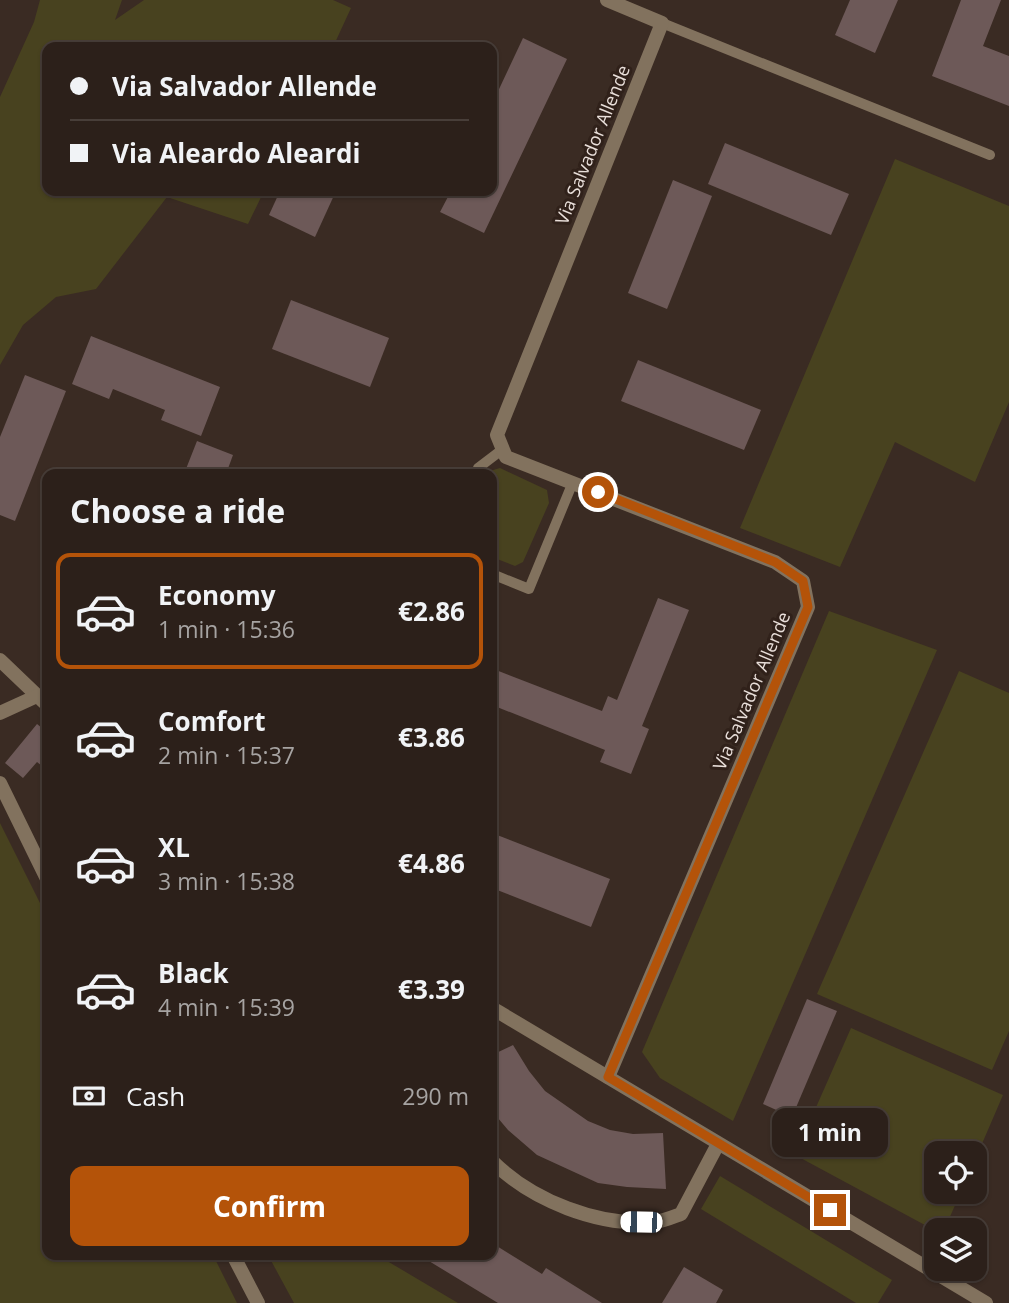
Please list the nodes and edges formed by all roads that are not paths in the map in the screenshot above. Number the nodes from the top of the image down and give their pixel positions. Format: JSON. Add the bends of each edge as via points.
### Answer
{"nodes":[{"id":1,"x":607,"y":0,"type":"edge"},
{"id":2,"x":662,"y":23,"type":"junction"},
{"id":3,"x":990,"y":155,"type":"dead end"},
{"id":4,"x":503,"y":449,"type":"junction"},
{"id":5,"x":478,"y":469,"type":"edge"},
{"id":6,"x":573,"y":482,"type":"junction"},
{"id":7,"x":497,"y":576,"type":"edge"},
{"id":8,"x":0,"y":660,"type":"edge"},
{"id":9,"x":0,"y":680,"type":"edge"},
{"id":10,"x":20,"y":680,"type":"junction"},
{"id":11,"x":42,"y":700,"type":"edge"},
{"id":12,"x":0,"y":712,"type":"edge"},
{"id":13,"x":0,"y":783,"type":"edge"},
{"id":14,"x":42,"y":869,"type":"edge"},
{"id":15,"x":497,"y":1011,"type":"edge"},
{"id":16,"x":608,"y":1077,"type":"junction"},
{"id":17,"x":718,"y":1144,"type":"junction"},
{"id":18,"x":497,"y":1165,"type":"edge"},
{"id":19,"x":236,"y":1260,"type":"edge"},
{"id":20,"x":258,"y":1303,"type":"edge"},
{"id":21,"x":986,"y":1303,"type":"edge"}],
"edges":[{"from":1,"to":2,"type":"street"},
{"from":2,"to":3,"type":"lane"},
{"from":2,"to":4,"type":"street","name":"Via Salvador Allende","via":[[497,435]]},
{"from":4,"to":5,"type":"lane"},
{"from":4,"to":6,"type":"street","name":"Via Salvador Allende","via":[[506,457]]},
{"from":6,"to":7,"type":"lane","via":[[528,589]]},
{"from":6,"to":16,"type":"street","name":"Via Salvador Allende","via":[[775,562],[803,581],[808,607]]},
{"from":8,"to":10,"type":"street"},
{"from":9,"to":10,"type":"street"},
{"from":10,"to":11,"type":"street"},
{"from":11,"to":12,"type":"street"},
{"from":13,"to":14,"type":"street"},
{"from":15,"to":16,"type":"street"},
{"from":16,"to":17,"type":"street"},
{"from":17,"to":18,"type":"street","via":[[681,1214],[657,1222],[594,1217],[530,1190]]},
{"from":17,"to":21,"type":"street"},
{"from":19,"to":20,"type":"street"}]}
